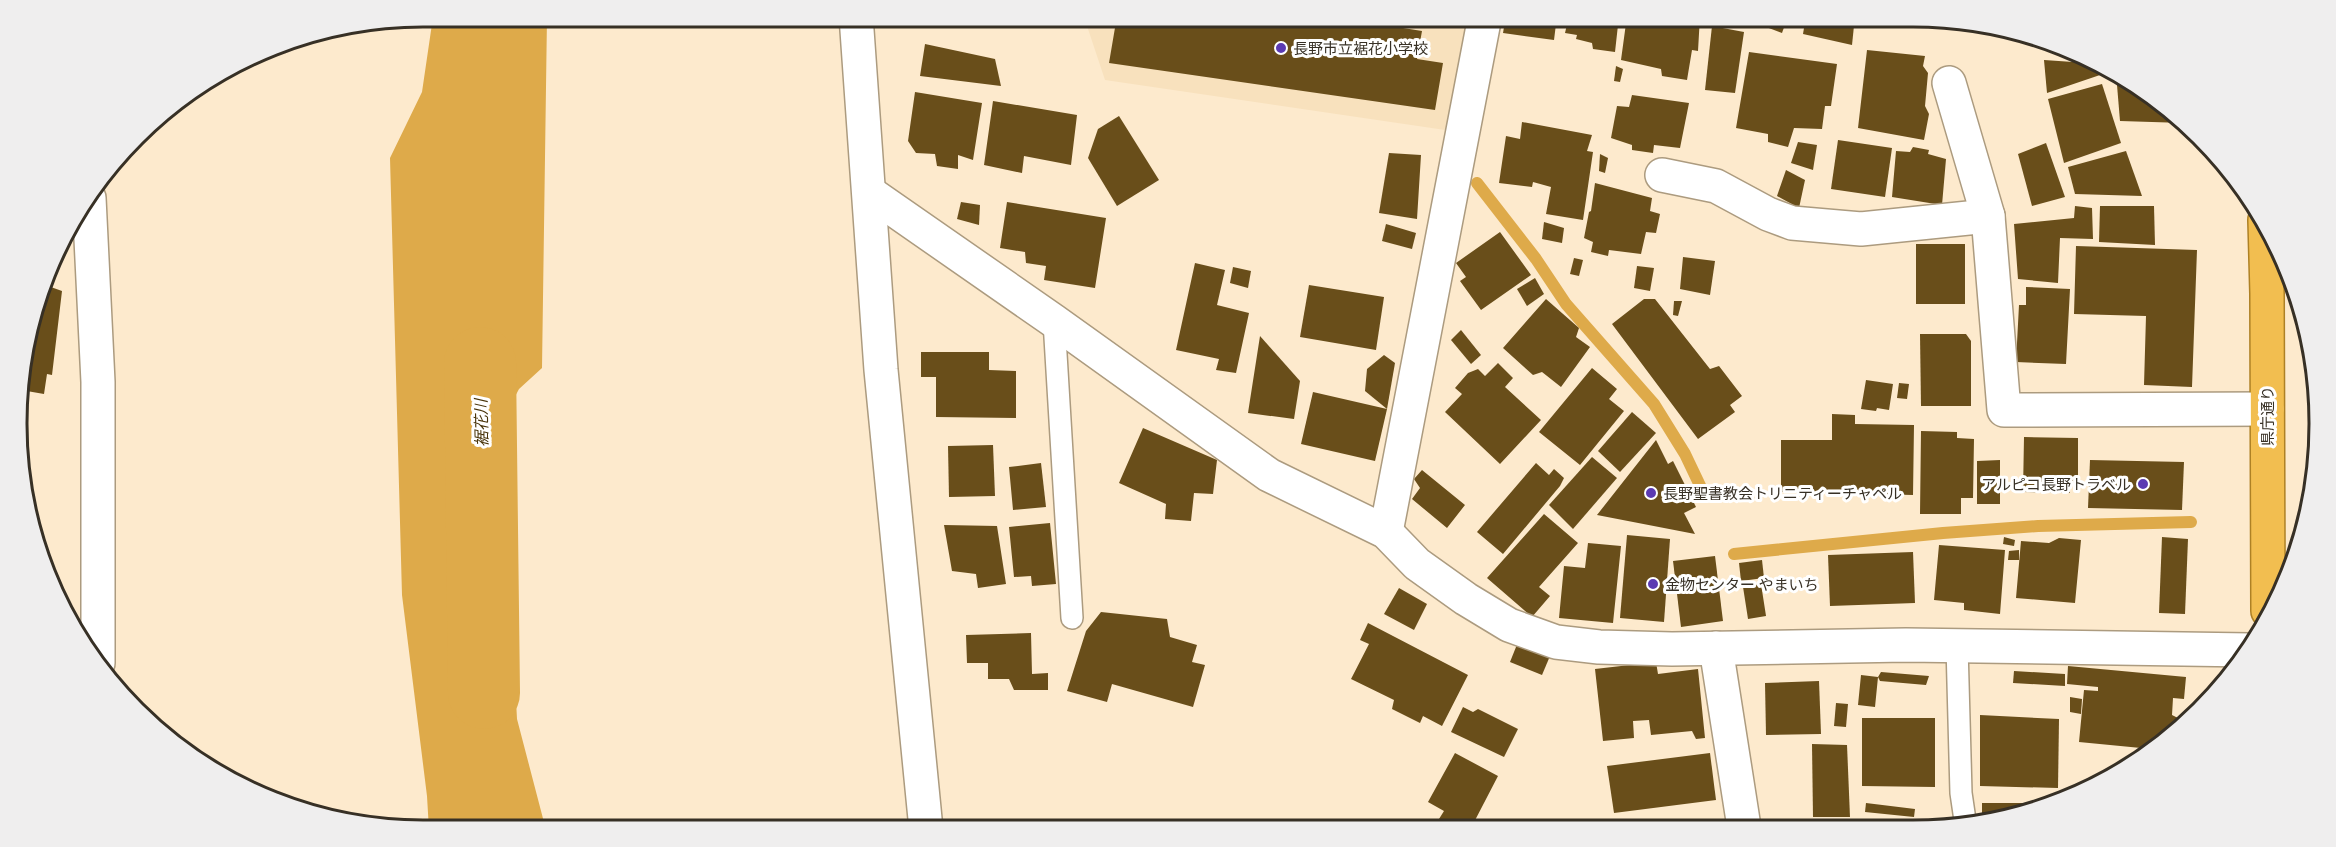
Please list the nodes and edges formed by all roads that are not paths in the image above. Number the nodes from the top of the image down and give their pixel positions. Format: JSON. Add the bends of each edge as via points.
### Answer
{"nodes":[{"id":1,"x":857,"y":27,"type":"edge"},
{"id":2,"x":1483,"y":27,"type":"edge"},
{"id":3,"x":1949,"y":83,"type":"dead end"},
{"id":4,"x":1662,"y":175,"type":"dead end"},
{"id":5,"x":870,"y":193,"type":"junction"},
{"id":6,"x":90,"y":210,"type":"edge"},
{"id":7,"x":1988,"y":216,"type":"junction"},
{"id":8,"x":2266,"y":243,"type":"edge"},
{"id":9,"x":1054,"y":321,"type":"junction"},
{"id":10,"x":2267,"y":409,"type":"junction"},
{"id":11,"x":1386,"y":532,"type":"junction"},
{"id":12,"x":2268,"y":599,"type":"edge"},
{"id":13,"x":1072,"y":618,"type":"dead end"},
{"id":14,"x":1957,"y":646,"type":"junction"},
{"id":15,"x":1716,"y":648,"type":"junction"},
{"id":16,"x":98,"y":650,"type":"edge"},
{"id":17,"x":2238,"y":650,"type":"edge"},
{"id":18,"x":1965,"y":817,"type":"edge"},
{"id":19,"x":925,"y":820,"type":"edge"},
{"id":20,"x":1743,"y":820,"type":"edge"}],
"edges":[{"from":1,"to":5,"type":"street"},
{"from":2,"to":11,"type":"street"},
{"from":3,"to":7,"type":"street"},
{"from":4,"to":7,"type":"street","via":[[1716,186],[1792,223],[1861,229]]},
{"from":5,"to":9,"type":"street"},
{"from":5,"to":19,"type":"street","via":[[881,370]]},
{"from":6,"to":16,"type":"street","via":[[98,382]]},
{"from":7,"to":10,"type":"street","via":[[2004,410]]},
{"from":8,"to":10,"type":"highway","name":"県庁通り"},
{"from":9,"to":11,"type":"street","via":[[1269,475]]},
{"from":9,"to":13,"type":"lane"},
{"from":10,"to":12,"type":"highway","name":"県庁通り"},
{"from":11,"to":15,"type":"street","via":[[1417,564],[1466,598],[1509,625],[1556,642],[1599,647]]},
{"from":14,"to":15,"type":"street"},
{"from":14,"to":17,"type":"street"},
{"from":14,"to":18,"type":"lane"},
{"from":15,"to":20,"type":"street"}]}
